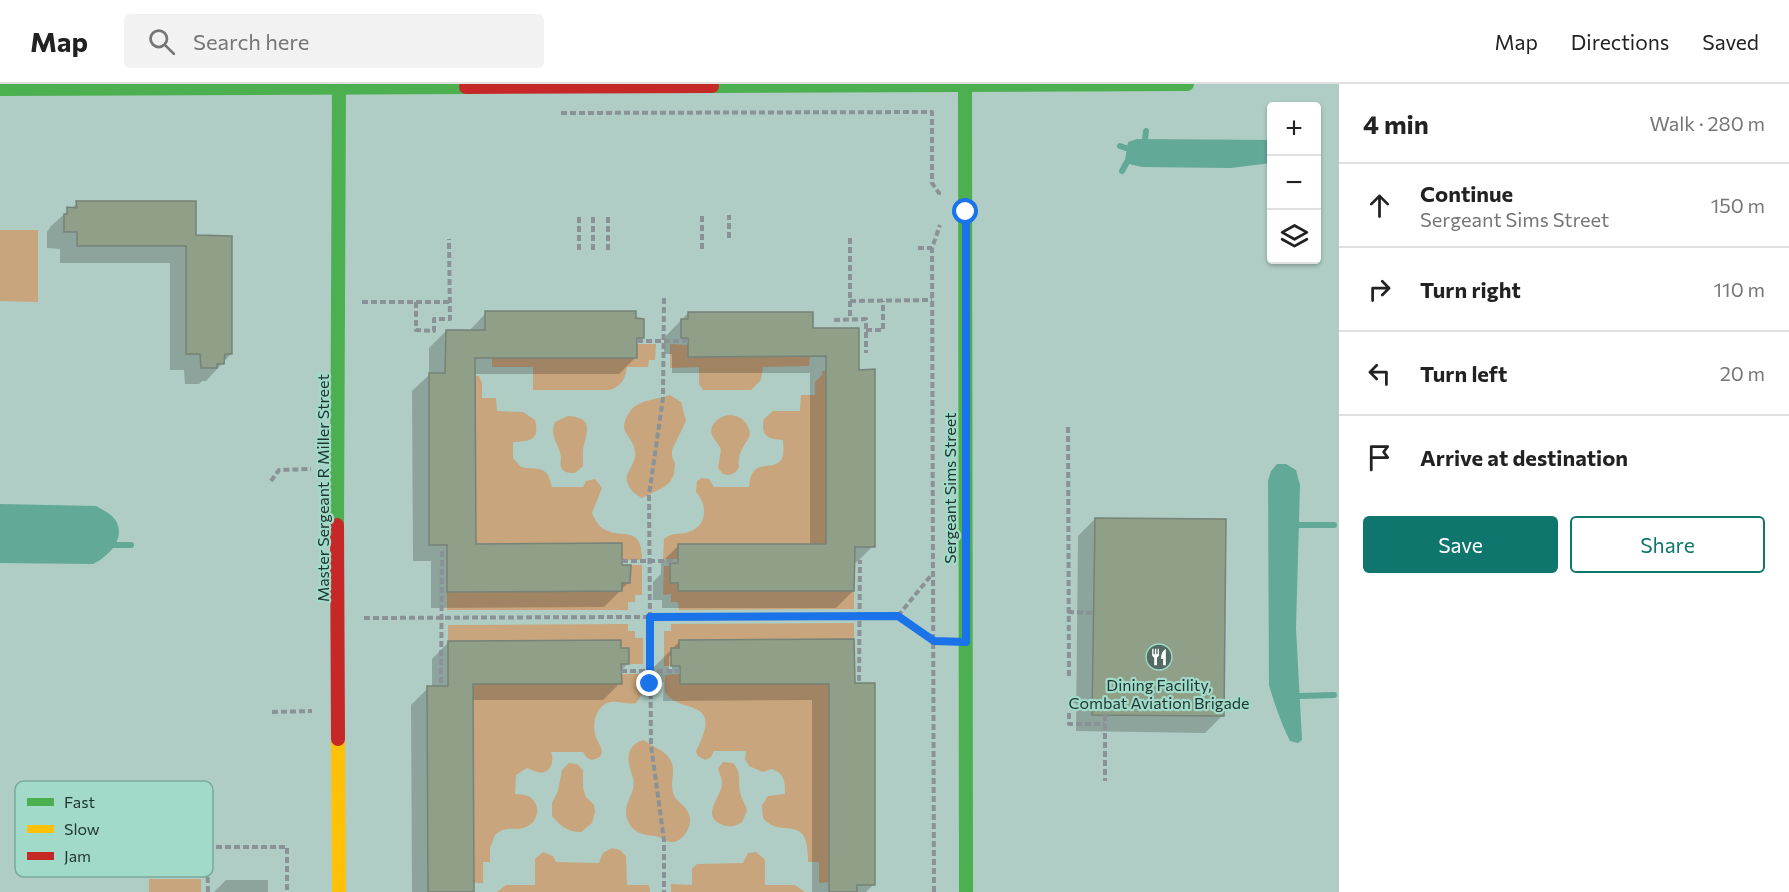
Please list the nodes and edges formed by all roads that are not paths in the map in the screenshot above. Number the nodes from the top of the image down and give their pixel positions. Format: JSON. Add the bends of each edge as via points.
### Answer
{"nodes":[{"id":1,"x":965,"y":84,"type":"edge"},
{"id":2,"x":1187,"y":84,"type":"edge"},
{"id":3,"x":339,"y":86,"type":"edge"},
{"id":4,"x":0,"y":89,"type":"edge"},
{"id":5,"x":339,"y":892,"type":"edge"},
{"id":6,"x":966,"y":892,"type":"edge"}],
"edges":[{"from":1,"to":2,"type":"street"},
{"from":1,"to":3,"type":"street"},
{"from":1,"to":6,"type":"street","name":"Sergeant Sims Street"},
{"from":3,"to":4,"type":"street"},
{"from":3,"to":5,"type":"street","name":"Master Sergeant R Miller Street"}]}
